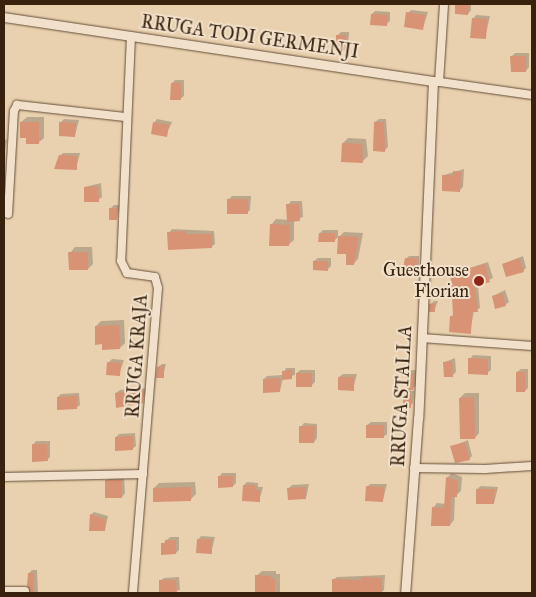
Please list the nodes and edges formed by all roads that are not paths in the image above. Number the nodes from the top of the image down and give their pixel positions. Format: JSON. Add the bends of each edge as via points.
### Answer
{"nodes":[{"id":1,"x":444,"y":4,"type":"edge"},
{"id":2,"x":4,"y":17,"type":"edge"},
{"id":3,"x":131,"y":36,"type":"junction"},
{"id":4,"x":436,"y":81,"type":"junction"},
{"id":5,"x":532,"y":95,"type":"edge"},
{"id":6,"x":125,"y":117,"type":"junction"},
{"id":7,"x":8,"y":214,"type":"dead end"},
{"id":8,"x":422,"y":338,"type":"junction"},
{"id":9,"x":532,"y":346,"type":"edge"},
{"id":10,"x":532,"y":466,"type":"edge"},
{"id":11,"x":414,"y":468,"type":"junction"},
{"id":12,"x":143,"y":474,"type":"junction"},
{"id":13,"x":4,"y":477,"type":"edge"},
{"id":14,"x":4,"y":591,"type":"edge"},
{"id":15,"x":25,"y":591,"type":"dead end"},
{"id":16,"x":133,"y":593,"type":"edge"},
{"id":17,"x":405,"y":593,"type":"edge"}],
"edges":[{"from":1,"to":4,"type":"street"},
{"from":2,"to":3,"type":"street","name":"RRUGA TODI GERMENJI"},
{"from":3,"to":4,"type":"street","name":"RRUGA TODI GERMENJI"},
{"from":3,"to":6,"type":"street","name":"RRUGA KRAJA"},
{"from":4,"to":5,"type":"street"},
{"from":4,"to":8,"type":"street","name":"RRUGA STALLA"},
{"from":6,"to":7,"type":"street","via":[[17,105]]},
{"from":6,"to":12,"type":"street","name":"RRUGA KRAJA","via":[[121,261],[127,273],[155,277],[158,288]]},
{"from":8,"to":9,"type":"street"},
{"from":8,"to":11,"type":"street","name":"RRUGA STALLA"},
{"from":10,"to":11,"type":"street"},
{"from":11,"to":17,"type":"street","name":"RRUGA STALLA"},
{"from":12,"to":13,"type":"street"},
{"from":12,"to":16,"type":"street","name":"RRUGA KRAJA"},
{"from":14,"to":15,"type":"street"}]}
